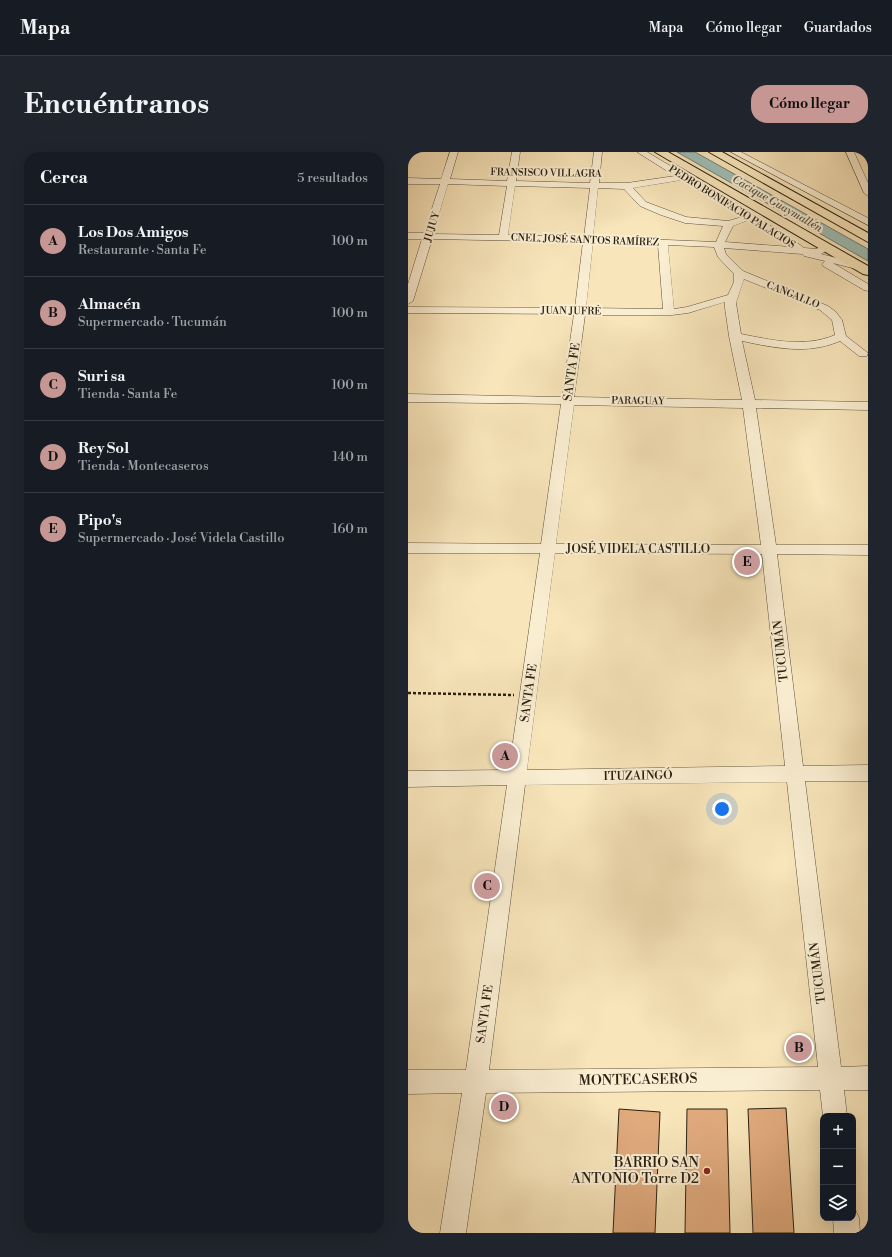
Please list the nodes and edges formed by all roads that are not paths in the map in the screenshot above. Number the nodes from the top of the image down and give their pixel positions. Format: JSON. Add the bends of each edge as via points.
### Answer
{"nodes":[{"id":1,"x":454,"y":152,"type":"edge"},
{"id":2,"x":516,"y":152,"type":"edge"},
{"id":3,"x":598,"y":152,"type":"edge"},
{"id":4,"x":641,"y":152,"type":"edge"},
{"id":5,"x":660,"y":152,"type":"edge"},
{"id":6,"x":714,"y":152,"type":"edge"},
{"id":7,"x":735,"y":152,"type":"edge"},
{"id":8,"x":755,"y":152,"type":"edge"},
{"id":9,"x":850,"y":152,"type":"edge"},
{"id":10,"x":752,"y":161,"type":"junction"},
{"id":11,"x":684,"y":177,"type":"junction"},
{"id":12,"x":408,"y":182,"type":"edge"},
{"id":13,"x":446,"y":182,"type":"junction"},
{"id":14,"x":512,"y":184,"type":"junction"},
{"id":15,"x":594,"y":186,"type":"junction"},
{"id":16,"x":627,"y":186,"type":"junction"},
{"id":17,"x":868,"y":193,"type":"edge"},
{"id":18,"x":750,"y":216,"type":"junction"},
{"id":19,"x":866,"y":220,"type":"edge"},
{"id":20,"x":729,"y":224,"type":"junction"},
{"id":21,"x":408,"y":236,"type":"edge"},
{"id":22,"x":429,"y":236,"type":"junction"},
{"id":23,"x":503,"y":238,"type":"junction"},
{"id":24,"x":868,"y":238,"type":"edge"},
{"id":25,"x":588,"y":239,"type":"junction"},
{"id":26,"x":663,"y":242,"type":"junction"},
{"id":27,"x":718,"y":244,"type":"junction"},
{"id":28,"x":824,"y":246,"type":"junction"},
{"id":29,"x":804,"y":253,"type":"junction"},
{"id":30,"x":864,"y":269,"type":"edge"},
{"id":31,"x":740,"y":272,"type":"junction"},
{"id":32,"x":868,"y":288,"type":"edge"},
{"id":33,"x":731,"y":297,"type":"junction"},
{"id":34,"x":408,"y":301,"type":"edge"},
{"id":35,"x":408,"y":310,"type":"edge"},
{"id":36,"x":580,"y":311,"type":"junction"},
{"id":37,"x":669,"y":312,"type":"junction"},
{"id":38,"x":735,"y":336,"type":"junction"},
{"id":39,"x":841,"y":337,"type":"junction"},
{"id":40,"x":863,"y":354,"type":"dead end"},
{"id":41,"x":408,"y":398,"type":"edge"},
{"id":42,"x":568,"y":400,"type":"junction"},
{"id":43,"x":750,"y":403,"type":"junction"},
{"id":44,"x":868,"y":406,"type":"edge"},
{"id":45,"x":408,"y":548,"type":"edge"},
{"id":46,"x":548,"y":549,"type":"junction"},
{"id":47,"x":769,"y":549,"type":"junction"},
{"id":48,"x":868,"y":550,"type":"edge"},
{"id":49,"x":868,"y":773,"type":"edge"},
{"id":50,"x":794,"y":774,"type":"junction"},
{"id":51,"x":517,"y":777,"type":"junction"},
{"id":52,"x":408,"y":779,"type":"edge"},
{"id":53,"x":831,"y":1078,"type":"junction"},
{"id":54,"x":868,"y":1078,"type":"edge"},
{"id":55,"x":408,"y":1082,"type":"edge"},
{"id":56,"x":476,"y":1082,"type":"junction"},
{"id":57,"x":835,"y":1113,"type":"edge"},
{"id":58,"x":846,"y":1221,"type":"edge"},
{"id":59,"x":453,"y":1233,"type":"edge"},
{"id":60,"x":847,"y":1233,"type":"edge"}],
"edges":[{"from":1,"to":13,"type":"street","name":"JUJUY"},
{"from":2,"to":14,"type":"street"},
{"from":3,"to":15,"type":"street","name":"SANTA FE"},
{"from":4,"to":11,"type":"street","name":"PEDRO BONIFACIO PALACIOS"},
{"from":5,"to":28,"type":"highway"},
{"from":6,"to":24,"type":"highway"},
{"from":7,"to":10,"type":"street"},
{"from":8,"to":10,"type":"street"},
{"from":9,"to":17,"type":"street"},
{"from":10,"to":19,"type":"street"},
{"from":11,"to":16,"type":"street","name":"FRANSISCO VILLAGRA"},
{"from":11,"to":18,"type":"street","name":"PEDRO BONIFACIO PALACIOS"},
{"from":12,"to":13,"type":"street","name":"FRANSISCO VILLAGRA"},
{"from":13,"to":14,"type":"street","name":"FRANSISCO VILLAGRA"},
{"from":13,"to":22,"type":"street","name":"JUJUY"},
{"from":14,"to":15,"type":"street","name":"FRANSISCO VILLAGRA"},
{"from":14,"to":23,"type":"street"},
{"from":15,"to":16,"type":"street","name":"FRANSISCO VILLAGRA"},
{"from":15,"to":25,"type":"street","name":"SANTA FE"},
{"from":16,"to":20,"type":"street","via":[[643,204],[664,214],[685,220]]},
{"from":18,"to":20,"type":"street"},
{"from":18,"to":29,"type":"street","name":"PEDRO BONIFACIO PALACIOS"},
{"from":20,"to":27,"type":"street"},
{"from":21,"to":22,"type":"street","name":"CNEL. JOSÉ SANTOS RAMÍREZ"},
{"from":22,"to":23,"type":"street","name":"CNEL. JOSÉ SANTOS RAMÍREZ"},
{"from":22,"to":34,"type":"street","name":"JUJUY"},
{"from":23,"to":25,"type":"street","name":"CNEL. JOSÉ SANTOS RAMÍREZ"},
{"from":25,"to":26,"type":"street","name":"CNEL. JOSÉ SANTOS RAMÍREZ"},
{"from":25,"to":36,"type":"street","name":"SANTA FE"},
{"from":26,"to":27,"type":"street","name":"CNEL. JOSÉ SANTOS RAMÍREZ"},
{"from":26,"to":37,"type":"street"},
{"from":27,"to":29,"type":"street","name":"CNEL. JOSÉ SANTOS RAMÍREZ"},
{"from":27,"to":31,"type":"street","via":[[720,254]]},
{"from":28,"to":29,"type":"street","name":"CNEL. JOSÉ SANTOS RAMÍREZ","via":[[819,252]]},
{"from":28,"to":30,"type":"highway"},
{"from":29,"to":30,"type":"street","name":"CNEL. JOSÉ SANTOS RAMÍREZ"},
{"from":29,"to":32,"type":"street","name":"PEDRO BONIFACIO PALACIOS"},
{"from":31,"to":33,"type":"street","name":"TUCUMÁN","via":[[740,279]]},
{"from":31,"to":39,"type":"street","name":"CANGALLO","via":[[824,308],[839,323]]},
{"from":33,"to":37,"type":"street","name":"JUAN JUFRÉ","via":[[688,310]]},
{"from":33,"to":38,"type":"street","name":"TUCUMÁN","via":[[730,308]]},
{"from":35,"to":36,"type":"street","name":"JUAN JUFRÉ"},
{"from":36,"to":37,"type":"street","name":"JUAN JUFRÉ"},
{"from":36,"to":42,"type":"street","name":"SANTA FE"},
{"from":38,"to":39,"type":"street","via":[[796,346],[830,343]]},
{"from":38,"to":43,"type":"street","name":"TUCUMÁN"},
{"from":39,"to":40,"type":"street"},
{"from":41,"to":42,"type":"street","name":"PARAGUAY"},
{"from":42,"to":43,"type":"street","name":"PARAGUAY"},
{"from":42,"to":46,"type":"street","name":"SANTA FE"},
{"from":43,"to":44,"type":"street","name":"PARAGUAY"},
{"from":43,"to":47,"type":"street","name":"TUCUMÁN"},
{"from":45,"to":46,"type":"street","name":"JOSÉ VIDELA CASTILLO"},
{"from":46,"to":47,"type":"street","name":"JOSÉ VIDELA CASTILLO"},
{"from":46,"to":51,"type":"street","name":"SANTA FE"},
{"from":47,"to":48,"type":"street","name":"JOSÉ VIDELA CASTILLO"},
{"from":47,"to":50,"type":"street","name":"TUCUMÁN"},
{"from":49,"to":50,"type":"street","name":"ITUZAINGÓ"},
{"from":50,"to":51,"type":"street","name":"ITUZAINGÓ"},
{"from":50,"to":53,"type":"street","name":"TUCUMÁN"},
{"from":51,"to":52,"type":"street","name":"ITUZAINGÓ"},
{"from":51,"to":56,"type":"street","name":"SANTA FE"},
{"from":53,"to":54,"type":"street","name":"MONTECASEROS"},
{"from":53,"to":56,"type":"street","name":"MONTECASEROS"},
{"from":53,"to":57,"type":"street","name":"TUCUMÁN"},
{"from":55,"to":56,"type":"street","name":"MONTECASEROS"},
{"from":56,"to":59,"type":"street","name":"SANTA FE"},
{"from":58,"to":60,"type":"street"}]}
